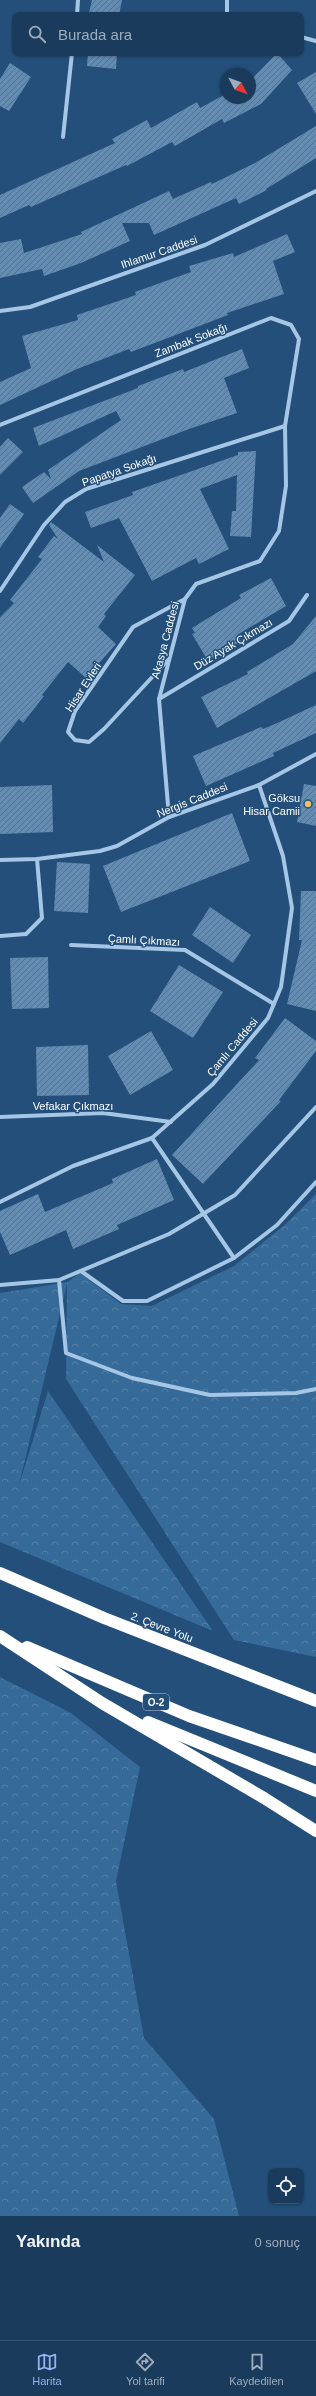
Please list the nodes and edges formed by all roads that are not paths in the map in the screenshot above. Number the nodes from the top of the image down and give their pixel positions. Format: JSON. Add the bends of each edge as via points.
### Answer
{"nodes":[{"id":1,"x":78,"y":0,"type":"edge"},
{"id":2,"x":227,"y":0,"type":"edge"},
{"id":3,"x":76,"y":12,"type":"edge"},
{"id":4,"x":227,"y":12,"type":"edge"},
{"id":5,"x":304,"y":39,"type":"edge"},
{"id":6,"x":316,"y":41,"type":"edge"},
{"id":7,"x":72,"y":56,"type":"edge"},
{"id":8,"x":63,"y":137,"type":"dead end"},
{"id":9,"x":316,"y":191,"type":"edge"},
{"id":10,"x":0,"y":311,"type":"edge"},
{"id":11,"x":0,"y":425,"type":"edge"},
{"id":12,"x":285,"y":426,"type":"junction"},
{"id":13,"x":0,"y":591,"type":"edge"},
{"id":14,"x":307,"y":594,"type":"dead end"},
{"id":15,"x":185,"y":599,"type":"junction"},
{"id":16,"x":168,"y":660,"type":"junction"},
{"id":17,"x":159,"y":699,"type":"junction"},
{"id":18,"x":316,"y":754,"type":"edge"},
{"id":19,"x":259,"y":785,"type":"junction"},
{"id":20,"x":169,"y":817,"type":"junction"},
{"id":21,"x":37,"y":859,"type":"junction"},
{"id":22,"x":0,"y":860,"type":"edge"},
{"id":23,"x":0,"y":936,"type":"edge"},
{"id":24,"x":71,"y":945,"type":"dead end"},
{"id":25,"x":274,"y":1004,"type":"junction"},
{"id":26,"x":316,"y":1107,"type":"edge"},
{"id":27,"x":314,"y":1113,"type":"edge"},
{"id":28,"x":0,"y":1117,"type":"edge"},
{"id":29,"x":171,"y":1122,"type":"junction"},
{"id":30,"x":152,"y":1138,"type":"junction"},
{"id":31,"x":316,"y":1182,"type":"edge"},
{"id":32,"x":0,"y":1202,"type":"edge"},
{"id":33,"x":203,"y":1214,"type":"junction"},
{"id":34,"x":234,"y":1258,"type":"junction"},
{"id":35,"x":81,"y":1271,"type":"junction"},
{"id":36,"x":59,"y":1280,"type":"junction"},
{"id":37,"x":0,"y":1285,"type":"edge"},
{"id":38,"x":316,"y":1389,"type":"edge"},
{"id":39,"x":0,"y":1573,"type":"edge"},
{"id":40,"x":0,"y":1636,"type":"edge"},
{"id":41,"x":316,"y":1699,"type":"edge"},
{"id":42,"x":102,"y":1703,"type":"junction"},
{"id":43,"x":316,"y":1760,"type":"edge"},
{"id":44,"x":316,"y":1791,"type":"edge"},
{"id":45,"x":316,"y":1831,"type":"edge"}],
"edges":[{"from":1,"to":3,"type":"street"},
{"from":2,"to":4,"type":"street"},
{"from":5,"to":6,"type":"street"},
{"from":7,"to":8,"type":"street"},
{"from":9,"to":10,"type":"street","name":"Ihlamur Caddesi","via":[[205,245],[30,307]]},
{"from":11,"to":12,"type":"street","name":"Zambak Sokağı","via":[[271,318],[291,325],[299,339]]},
{"from":12,"to":13,"type":"street","name":"Papatya Sokağı","via":[[86,489],[65,502],[44,525]]},
{"from":12,"to":15,"type":"street","name":"Akasya Caddesi","via":[[286,486],[279,531],[260,561],[196,584]]},
{"from":14,"to":17,"type":"street","name":"Düz Ayak Çıkmazı","via":[[289,621]]},
{"from":15,"to":16,"type":"street","name":"Akasya Caddesi"},
{"from":15,"to":16,"type":"street","name":"Hisar Evleri","via":[[133,627],[75,711],[68,732],[75,740],[89,742]]},
{"from":16,"to":17,"type":"street","name":"Akasya Caddesi"},
{"from":17,"to":20,"type":"street","name":"Akasya Caddesi"},
{"from":18,"to":19,"type":"street","name":"Nergis Caddesi"},
{"from":19,"to":20,"type":"street","name":"Nergis Caddesi"},
{"from":19,"to":25,"type":"street","name":"Çamlı Caddesi","via":[[283,856],[292,908],[281,987]]},
{"from":20,"to":21,"type":"street","name":"Nergis Caddesi","via":[[117,846]]},
{"from":21,"to":22,"type":"street","name":"Nergis Caddesi"},
{"from":21,"to":23,"type":"street","via":[[42,918],[26,934]]},
{"from":24,"to":25,"type":"street","name":"Çamlı Çıkmazı","via":[[185,950]]},
{"from":25,"to":29,"type":"street","name":"Çamlı Caddesi","via":[[268,1018],[213,1084]]},
{"from":26,"to":27,"type":"street"},
{"from":27,"to":33,"type":"street","via":[[235,1195]]},
{"from":28,"to":29,"type":"street","name":"Vefakar Çıkmazı","via":[[103,1113]]},
{"from":29,"to":30,"type":"street","name":"Çamlı Caddesi"},
{"from":30,"to":32,"type":"street","name":"Çamlı Caddesi","via":[[73,1166]]},
{"from":30,"to":33,"type":"street"},
{"from":31,"to":34,"type":"street","via":[[278,1224]]},
{"from":33,"to":34,"type":"street"},
{"from":33,"to":35,"type":"street","via":[[169,1234]]},
{"from":34,"to":35,"type":"street","via":[[147,1301],[123,1301]]},
{"from":35,"to":36,"type":"street"},
{"from":36,"to":37,"type":"street"},
{"from":36,"to":38,"type":"street","via":[[66,1353],[132,1378],[210,1395]]},
{"from":39,"to":41,"type":"highway","name":"2. Çevre Yolu","via":[[104,1618]]},
{"from":40,"to":42,"type":"highway"},
{"from":40,"to":43,"type":"highway","number":"O-2","via":[[189,1716]]},
{"from":42,"to":44,"type":"highway"},
{"from":42,"to":45,"type":"highway"}]}
